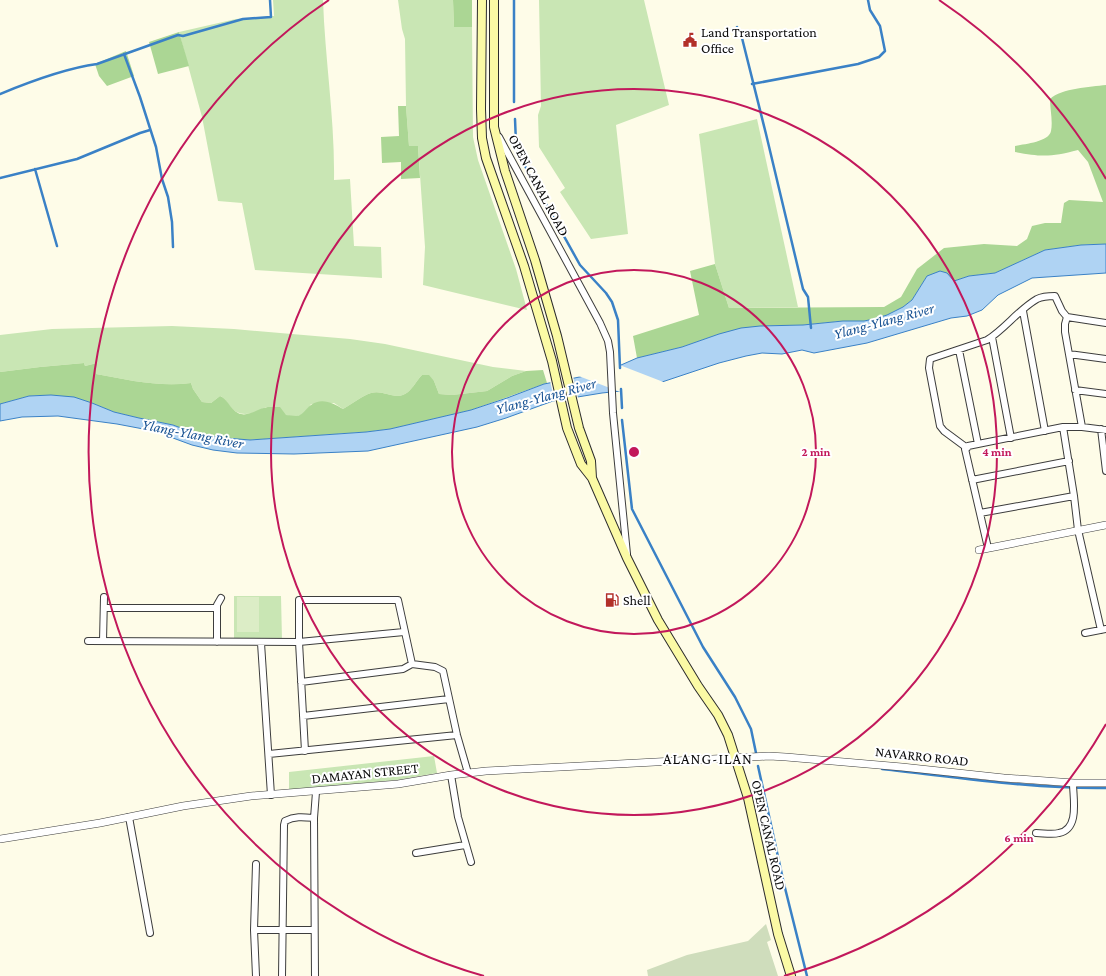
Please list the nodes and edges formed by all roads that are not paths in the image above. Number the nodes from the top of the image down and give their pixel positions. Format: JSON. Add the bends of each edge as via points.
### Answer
{"nodes":[{"id":1,"x":482,"y":0,"type":"edge"},
{"id":2,"x":494,"y":0,"type":"edge"},
{"id":3,"x":494,"y":127,"type":"junction"},
{"id":4,"x":1023,"y":311,"type":"junction"},
{"id":5,"x":1068,"y":317,"type":"junction"},
{"id":6,"x":1106,"y":323,"type":"edge"},
{"id":7,"x":992,"y":337,"type":"junction"},
{"id":8,"x":959,"y":350,"type":"junction"},
{"id":9,"x":1068,"y":354,"type":"junction"},
{"id":10,"x":1106,"y":359,"type":"edge"},
{"id":11,"x":1075,"y":390,"type":"junction"},
{"id":12,"x":1106,"y":394,"type":"edge"},
{"id":13,"x":1063,"y":427,"type":"junction"},
{"id":14,"x":1082,"y":427,"type":"junction"},
{"id":15,"x":1103,"y":430,"type":"edge"},
{"id":16,"x":1045,"y":431,"type":"junction"},
{"id":17,"x":1011,"y":438,"type":"junction"},
{"id":18,"x":978,"y":444,"type":"junction"},
{"id":19,"x":967,"y":448,"type":"junction"},
{"id":20,"x":1069,"y":461,"type":"junction"},
{"id":21,"x":1106,"y":471,"type":"edge"},
{"id":22,"x":592,"y":478,"type":"junction"},
{"id":23,"x":972,"y":480,"type":"junction"},
{"id":24,"x":1074,"y":496,"type":"junction"},
{"id":25,"x":980,"y":513,"type":"junction"},
{"id":26,"x":1106,"y":525,"type":"edge"},
{"id":27,"x":1078,"y":530,"type":"junction"},
{"id":28,"x":988,"y":548,"type":"junction"},
{"id":29,"x":979,"y":550,"type":"dead end"},
{"id":30,"x":627,"y":558,"type":"junction"},
{"id":31,"x":104,"y":597,"type":"dead end"},
{"id":32,"x":221,"y":598,"type":"dead end"},
{"id":33,"x":104,"y":608,"type":"junction"},
{"id":34,"x":217,"y":608,"type":"junction"},
{"id":35,"x":1103,"y":630,"type":"edge"},
{"id":36,"x":404,"y":632,"type":"junction"},
{"id":37,"x":1085,"y":633,"type":"dead end"},
{"id":38,"x":88,"y":641,"type":"dead end"},
{"id":39,"x":103,"y":641,"type":"junction"},
{"id":40,"x":216,"y":642,"type":"junction"},
{"id":41,"x":299,"y":642,"type":"junction"},
{"id":42,"x":261,"y":643,"type":"junction"},
{"id":43,"x":412,"y":664,"type":"junction"},
{"id":44,"x":301,"y":682,"type":"junction"},
{"id":45,"x":449,"y":699,"type":"junction"},
{"id":46,"x":303,"y":716,"type":"junction"},
{"id":47,"x":457,"y":735,"type":"junction"},
{"id":48,"x":305,"y":751,"type":"junction"},
{"id":49,"x":269,"y":754,"type":"junction"},
{"id":50,"x":736,"y":758,"type":"junction"},
{"id":51,"x":468,"y":773,"type":"junction"},
{"id":52,"x":451,"y":775,"type":"junction"},
{"id":53,"x":1106,"y":783,"type":"edge"},
{"id":54,"x":1073,"y":787,"type":"junction"},
{"id":55,"x":316,"y":792,"type":"junction"},
{"id":56,"x":271,"y":795,"type":"junction"},
{"id":57,"x":129,"y":817,"type":"junction"},
{"id":58,"x":314,"y":818,"type":"junction"},
{"id":59,"x":1036,"y":833,"type":"dead end"},
{"id":60,"x":0,"y":839,"type":"edge"},
{"id":61,"x":466,"y":845,"type":"junction"},
{"id":62,"x":416,"y":853,"type":"dead end"},
{"id":63,"x":471,"y":862,"type":"dead end"},
{"id":64,"x":256,"y":864,"type":"dead end"},
{"id":65,"x":254,"y":930,"type":"junction"},
{"id":66,"x":282,"y":930,"type":"junction"},
{"id":67,"x":314,"y":930,"type":"junction"},
{"id":68,"x":150,"y":933,"type":"dead end"},
{"id":69,"x":256,"y":976,"type":"edge"},
{"id":70,"x":282,"y":976,"type":"edge"},
{"id":71,"x":315,"y":976,"type":"edge"},
{"id":72,"x":791,"y":976,"type":"edge"}],
"edges":[{"from":1,"to":22,"type":"main road","name":"OPEN CANAL ROAD","via":[[481,109],[486,158],[524,266],[572,441],[581,464]]},
{"from":2,"to":3,"type":"main road"},
{"from":3,"to":22,"type":"main road","name":"OPEN CANAL ROAD","via":[[503,166],[535,260],[564,359],[579,428],[591,461]]},
{"from":3,"to":30,"type":"street","name":"OPEN CANAL ROAD","via":[[608,341]]},
{"from":4,"to":5,"type":"street","via":[[1038,299],[1056,296],[1062,311]]},
{"from":4,"to":7,"type":"street"},
{"from":4,"to":16,"type":"street"},
{"from":5,"to":6,"type":"street"},
{"from":5,"to":9,"type":"street","via":[[1065,332]]},
{"from":7,"to":8,"type":"street"},
{"from":7,"to":17,"type":"street"},
{"from":8,"to":18,"type":"street"},
{"from":8,"to":19,"type":"street","via":[[930,360],[929,368],[940,426]]},
{"from":9,"to":10,"type":"street"},
{"from":9,"to":11,"type":"street"},
{"from":11,"to":12,"type":"street"},
{"from":11,"to":14,"type":"street"},
{"from":13,"to":14,"type":"street"},
{"from":13,"to":16,"type":"street"},
{"from":13,"to":20,"type":"street"},
{"from":14,"to":15,"type":"street"},
{"from":15,"to":21,"type":"street"},
{"from":16,"to":17,"type":"street"},
{"from":17,"to":18,"type":"street"},
{"from":18,"to":19,"type":"street"},
{"from":19,"to":23,"type":"street","via":[[965,452]]},
{"from":20,"to":23,"type":"street"},
{"from":20,"to":24,"type":"street"},
{"from":22,"to":30,"type":"main road","name":"OPEN CANAL ROAD"},
{"from":23,"to":25,"type":"street"},
{"from":24,"to":25,"type":"street"},
{"from":24,"to":27,"type":"street"},
{"from":25,"to":28,"type":"street"},
{"from":26,"to":27,"type":"street"},
{"from":27,"to":28,"type":"street"},
{"from":27,"to":35,"type":"street"},
{"from":28,"to":29,"type":"street"},
{"from":30,"to":50,"type":"main road","name":"OPEN CANAL ROAD","via":[[658,620],[724,724]]},
{"from":31,"to":33,"type":"street"},
{"from":32,"to":34,"type":"street"},
{"from":33,"to":34,"type":"street"},
{"from":33,"to":39,"type":"street"},
{"from":34,"to":40,"type":"street"},
{"from":35,"to":37,"type":"street"},
{"from":36,"to":41,"type":"street"},
{"from":36,"to":41,"type":"street","via":[[398,600],[299,600]]},
{"from":36,"to":43,"type":"street"},
{"from":38,"to":39,"type":"street"},
{"from":39,"to":40,"type":"street"},
{"from":40,"to":42,"type":"street"},
{"from":41,"to":42,"type":"street"},
{"from":41,"to":44,"type":"street"},
{"from":42,"to":49,"type":"street"},
{"from":43,"to":44,"type":"street","via":[[403,669]]},
{"from":43,"to":45,"type":"street","via":[[435,667],[443,672]]},
{"from":44,"to":46,"type":"street"},
{"from":45,"to":46,"type":"street"},
{"from":45,"to":47,"type":"street"},
{"from":46,"to":48,"type":"street"},
{"from":47,"to":48,"type":"street"},
{"from":47,"to":51,"type":"street"},
{"from":48,"to":49,"type":"street"},
{"from":49,"to":56,"type":"street"},
{"from":50,"to":51,"type":"street","name":"DAMAYAN STREET"},
{"from":50,"to":54,"type":"street","name":"NAVARRO ROAD","via":[[786,757]]},
{"from":50,"to":72,"type":"main road","name":"OPEN CANAL ROAD","via":[[778,934]]},
{"from":51,"to":52,"type":"street","name":"DAMAYAN STREET"},
{"from":52,"to":55,"type":"street","name":"DAMAYAN STREET","via":[[398,784]]},
{"from":52,"to":61,"type":"street","via":[[455,804]]},
{"from":53,"to":54,"type":"street","name":"NAVARRO ROAD"},
{"from":54,"to":59,"type":"street","via":[[1073,820],[1069,828],[1059,834]]},
{"from":55,"to":56,"type":"street","name":"DAMAYAN STREET"},
{"from":55,"to":58,"type":"street"},
{"from":56,"to":57,"type":"street","name":"DAMAYAN STREET","via":[[184,806]]},
{"from":57,"to":60,"type":"street","name":"DAMAYAN STREET"},
{"from":57,"to":68,"type":"street"},
{"from":58,"to":66,"type":"street","via":[[296,817],[285,821]]},
{"from":58,"to":67,"type":"street"},
{"from":61,"to":62,"type":"street"},
{"from":61,"to":63,"type":"street"},
{"from":64,"to":65,"type":"street"},
{"from":65,"to":66,"type":"street"},
{"from":65,"to":69,"type":"street"},
{"from":66,"to":67,"type":"street"},
{"from":66,"to":70,"type":"street"},
{"from":67,"to":71,"type":"street"}]}
